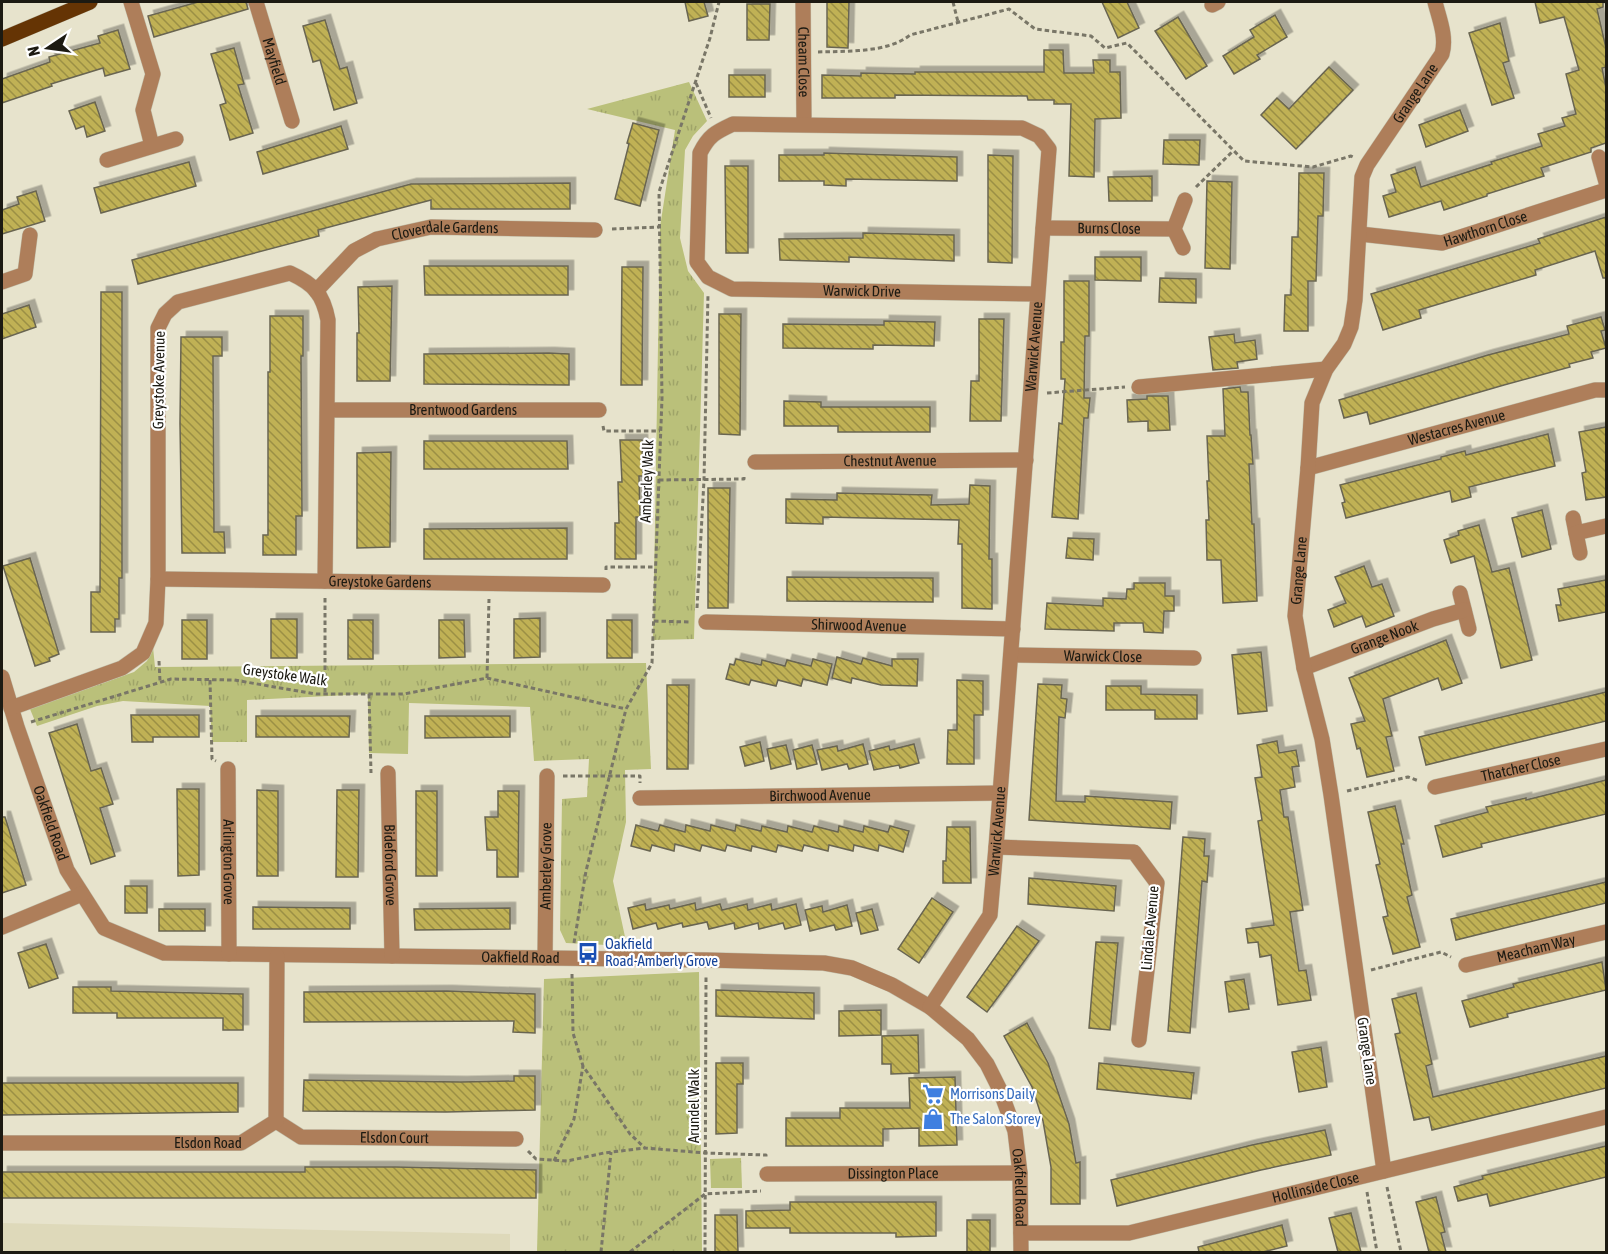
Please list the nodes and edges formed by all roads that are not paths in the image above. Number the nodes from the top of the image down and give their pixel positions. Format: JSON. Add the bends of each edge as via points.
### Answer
{"nodes":[{"id":1,"x":90,"y":2,"type":"edge"},
{"id":2,"x":131,"y":2,"type":"edge"},
{"id":3,"x":256,"y":2,"type":"edge"},
{"id":4,"x":803,"y":2,"type":"edge"},
{"id":5,"x":1435,"y":2,"type":"edge"},
{"id":6,"x":2,"y":39,"type":"edge"},
{"id":7,"x":292,"y":121,"type":"dead end"},
{"id":8,"x":804,"y":124,"type":"junction"},
{"id":9,"x":176,"y":139,"type":"dead end"},
{"id":10,"x":152,"y":146,"type":"junction"},
{"id":11,"x":1599,"y":157,"type":"dead end"},
{"id":12,"x":107,"y":160,"type":"dead end"},
{"id":13,"x":1606,"y":182,"type":"edge"},
{"id":14,"x":1606,"y":190,"type":"edge"},
{"id":15,"x":1185,"y":200,"type":"road end"},
{"id":16,"x":1043,"y":228,"type":"junction"},
{"id":17,"x":1174,"y":229,"type":"junction"},
{"id":18,"x":595,"y":230,"type":"road end"},
{"id":19,"x":1360,"y":234,"type":"junction"},
{"id":20,"x":30,"y":235,"type":"dead end"},
{"id":21,"x":1183,"y":248,"type":"dead end"},
{"id":22,"x":696,"y":262,"type":"joint"},
{"id":23,"x":2,"y":282,"type":"edge"},
{"id":24,"x":316,"y":291,"type":"junction"},
{"id":25,"x":1038,"y":294,"type":"junction"},
{"id":26,"x":1326,"y":369,"type":"junction"},
{"id":27,"x":1139,"y":387,"type":"road end"},
{"id":28,"x":1606,"y":390,"type":"edge"},
{"id":29,"x":328,"y":410,"type":"junction"},
{"id":30,"x":599,"y":410,"type":"road end"},
{"id":31,"x":1026,"y":460,"type":"junction"},
{"id":32,"x":755,"y":462,"type":"road end"},
{"id":33,"x":1308,"y":468,"type":"junction"},
{"id":34,"x":1606,"y":526,"type":"edge"},
{"id":35,"x":1580,"y":554,"type":"dead end"},
{"id":36,"x":158,"y":579,"type":"junction"},
{"id":37,"x":325,"y":581,"type":"junction"},
{"id":38,"x":603,"y":585,"type":"road end"},
{"id":39,"x":1460,"y":593,"type":"dead end"},
{"id":40,"x":1464,"y":610,"type":"junction"},
{"id":41,"x":700,"y":618,"type":"road end"},
{"id":42,"x":1469,"y":628,"type":"dead end"},
{"id":43,"x":1013,"y":629,"type":"junction"},
{"id":44,"x":1011,"y":655,"type":"junction"},
{"id":45,"x":1194,"y":658,"type":"dead end"},
{"id":46,"x":1304,"y":668,"type":"junction"},
{"id":47,"x":2,"y":677,"type":"edge"},
{"id":48,"x":11,"y":708,"type":"junction"},
{"id":49,"x":1606,"y":749,"type":"edge"},
{"id":50,"x":228,"y":769,"type":"road end"},
{"id":51,"x":388,"y":773,"type":"road end"},
{"id":52,"x":547,"y":776,"type":"road end"},
{"id":53,"x":1435,"y":787,"type":"road end"},
{"id":54,"x":1000,"y":793,"type":"junction"},
{"id":55,"x":640,"y":798,"type":"dead end"},
{"id":56,"x":996,"y":847,"type":"junction"},
{"id":57,"x":82,"y":894,"type":"junction"},
{"id":58,"x":2,"y":927,"type":"edge"},
{"id":59,"x":1606,"y":932,"type":"edge"},
{"id":60,"x":229,"y":954,"type":"junction"},
{"id":61,"x":277,"y":956,"type":"junction"},
{"id":62,"x":392,"y":956,"type":"junction"},
{"id":63,"x":545,"y":958,"type":"junction"},
{"id":64,"x":1466,"y":965,"type":"road end"},
{"id":65,"x":930,"y":1006,"type":"junction"},
{"id":66,"x":1139,"y":1040,"type":"dead end"},
{"id":67,"x":1606,"y":1117,"type":"edge"},
{"id":68,"x":276,"y":1121,"type":"junction"},
{"id":69,"x":516,"y":1139,"type":"road end"},
{"id":70,"x":2,"y":1143,"type":"edge"},
{"id":71,"x":1384,"y":1171,"type":"junction"},
{"id":72,"x":1020,"y":1173,"type":"junction"},
{"id":73,"x":766,"y":1174,"type":"road end"},
{"id":74,"x":1021,"y":1233,"type":"junction"},
{"id":75,"x":1021,"y":1252,"type":"edge"}],
"edges":[{"from":1,"to":6,"type":"main road"},
{"from":2,"to":10,"type":"street","via":[[153,74],[143,110]]},
{"from":3,"to":7,"type":"street","name":"Mayfield"},
{"from":4,"to":8,"type":"street","name":"Cheam Close"},
{"from":5,"to":19,"type":"street","name":"Grange Lane","via":[[1443,34],[1442,54],[1367,165],[1362,177]]},
{"from":8,"to":16,"type":"street","name":"Warwick Avenue","via":[[1022,128],[1039,136],[1049,149]]},
{"from":8,"to":22,"type":"street","name":"Warwick Avenue","via":[[733,124],[706,140],[700,153]]},
{"from":9,"to":10,"type":"street"},
{"from":10,"to":12,"type":"street"},
{"from":11,"to":13,"type":"street"},
{"from":14,"to":19,"type":"street","name":"Hawthorn Close","via":[[1442,243]]},
{"from":15,"to":17,"type":"street"},
{"from":16,"to":17,"type":"street","name":"Burns Close"},
{"from":16,"to":25,"type":"street","name":"Warwick Avenue"},
{"from":17,"to":21,"type":"street"},
{"from":18,"to":24,"type":"street","name":"Cloverdale Gardens","via":[[431,227],[377,239],[354,251]]},
{"from":19,"to":26,"type":"street","name":"Grange Lane","via":[[1351,327]]},
{"from":20,"to":23,"type":"street","via":[[26,274]]},
{"from":22,"to":25,"type":"street","name":"Warwick Drive","via":[[708,277],[732,289]]},
{"from":24,"to":29,"type":"street","via":[[325,303],[328,321]]},
{"from":24,"to":36,"type":"street","name":"Greystoke Avenue","via":[[307,281],[290,273],[178,302],[165,314],[158,328]]},
{"from":25,"to":31,"type":"street","name":"Warwick Avenue"},
{"from":26,"to":27,"type":"street"},
{"from":26,"to":33,"type":"street","name":"Grange Lane","via":[[1312,403]]},
{"from":28,"to":33,"type":"street","name":"Westacres Avenue"},
{"from":29,"to":30,"type":"street","name":"Brentwood Gardens"},
{"from":29,"to":37,"type":"street"},
{"from":31,"to":32,"type":"street","name":"Chestnut Avenue"},
{"from":31,"to":43,"type":"street","name":"Warwick Avenue"},
{"from":33,"to":46,"type":"street","name":"Grange Lane","via":[[1295,616]]},
{"from":34,"to":35,"type":"street","via":[[1574,525]]},
{"from":36,"to":37,"type":"street","name":"Greystoke Gardens"},
{"from":36,"to":48,"type":"street","name":"Greystoke Avenue","via":[[156,623],[143,653],[122,668]]},
{"from":37,"to":38,"type":"street","name":"Greystoke Gardens"},
{"from":39,"to":40,"type":"street"},
{"from":40,"to":42,"type":"street"},
{"from":40,"to":46,"type":"street","name":"Grange Nook"},
{"from":41,"to":43,"type":"street","name":"Shirwood Avenue"},
{"from":43,"to":44,"type":"street","name":"Warwick Avenue"},
{"from":44,"to":45,"type":"street","name":"Warwick Close"},
{"from":44,"to":54,"type":"street","name":"Warwick Avenue"},
{"from":46,"to":71,"type":"street","name":"Grange Lane","via":[[1331,795]]},
{"from":47,"to":48,"type":"street","name":"Oakfield Road"},
{"from":48,"to":57,"type":"street","name":"Oakfield Road","via":[[67,870]]},
{"from":49,"to":53,"type":"street","name":"Thatcher Close"},
{"from":50,"to":60,"type":"street","name":"Arlington Grove"},
{"from":51,"to":62,"type":"street","name":"Bideford Grove"},
{"from":52,"to":63,"type":"street","name":"Amberley Grove"},
{"from":54,"to":55,"type":"street","name":"Birchwood Avenue"},
{"from":54,"to":56,"type":"street","name":"Warwick Avenue"},
{"from":56,"to":65,"type":"street","name":"Warwick Avenue","via":[[990,915]]},
{"from":56,"to":66,"type":"street","name":"Lindale Avenue","via":[[1134,852],[1157,883]]},
{"from":57,"to":58,"type":"street"},
{"from":57,"to":60,"type":"street","name":"Oakfield Road","via":[[104,928],[164,953]]},
{"from":59,"to":64,"type":"street","name":"Meacham Way"},
{"from":60,"to":61,"type":"street","name":"Oakfield Road"},
{"from":61,"to":62,"type":"street","name":"Oakfield Road"},
{"from":61,"to":68,"type":"street"},
{"from":62,"to":63,"type":"street","name":"Oakfield Road"},
{"from":63,"to":65,"type":"street","name":"Oakfield Road","via":[[824,963],[852,968]]},
{"from":65,"to":72,"type":"street","name":"Oakfield Road","via":[[968,1039],[987,1064],[1015,1131]]},
{"from":67,"to":71,"type":"street","name":"Hollinside Close"},
{"from":68,"to":69,"type":"street","name":"Elsdon Court","via":[[301,1137]]},
{"from":68,"to":70,"type":"street","name":"Elsdon Road","via":[[241,1143]]},
{"from":71,"to":74,"type":"street","name":"Hollinside Close","via":[[1129,1233]]},
{"from":72,"to":73,"type":"street","name":"Dissington Place"},
{"from":72,"to":74,"type":"street","name":"Oakfield Road"},
{"from":74,"to":75,"type":"street","name":"Oakfield Road"}]}
